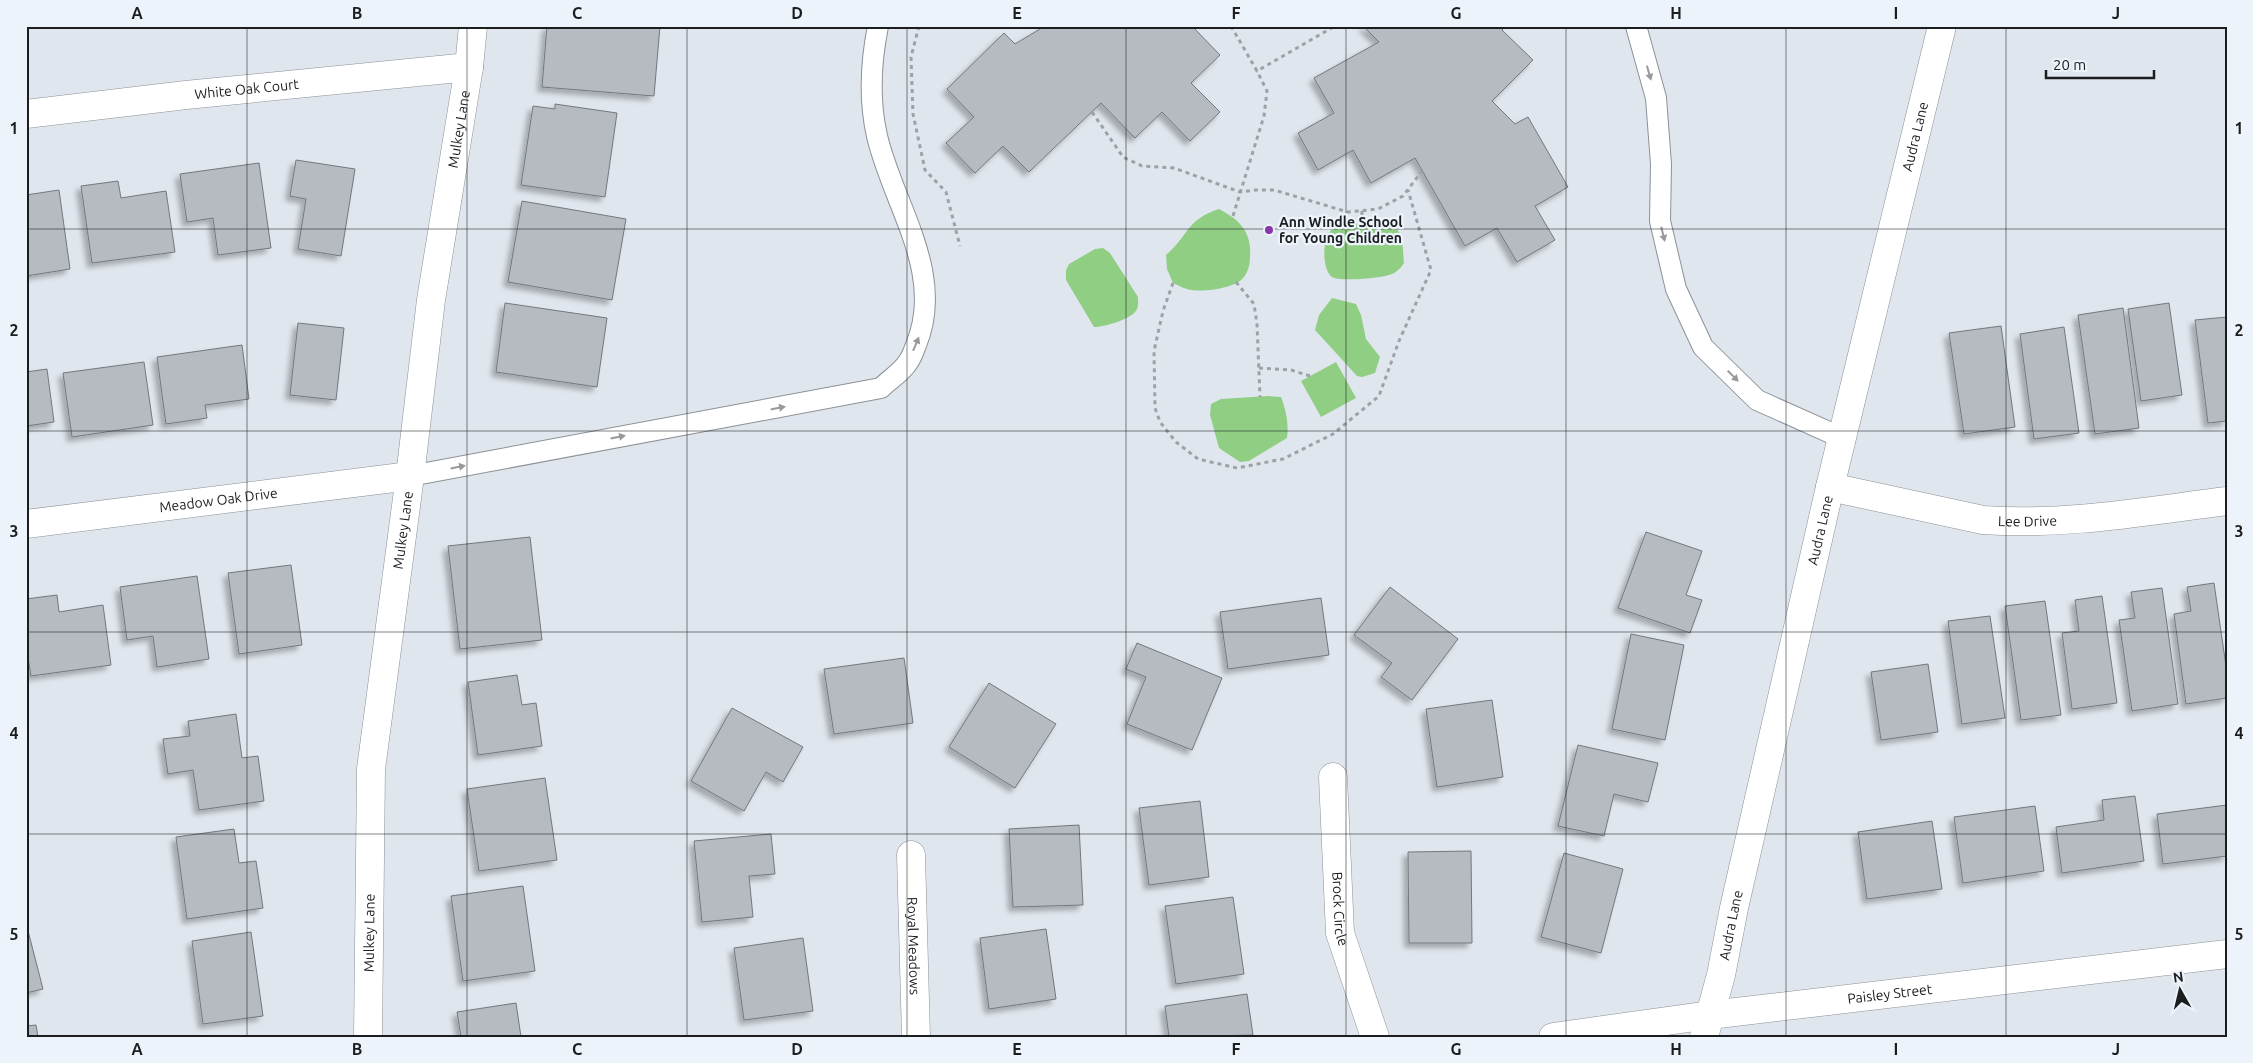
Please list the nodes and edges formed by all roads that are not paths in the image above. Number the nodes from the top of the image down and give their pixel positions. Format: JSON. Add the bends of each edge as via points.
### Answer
{"nodes":[{"id":1,"x":473,"y":26,"type":"edge"},
{"id":2,"x":878,"y":26,"type":"edge"},
{"id":3,"x":1636,"y":26,"type":"edge"},
{"id":4,"x":1942,"y":26,"type":"edge"},
{"id":5,"x":469,"y":67,"type":"junction"},
{"id":6,"x":26,"y":114,"type":"edge"},
{"id":7,"x":1842,"y":438,"type":"junction"},
{"id":8,"x":410,"y":476,"type":"junction"},
{"id":9,"x":1830,"y":486,"type":"junction"},
{"id":10,"x":2227,"y":501,"type":"edge"},
{"id":11,"x":26,"y":524,"type":"edge"},
{"id":12,"x":1333,"y":777,"type":"dead end"},
{"id":13,"x":911,"y":854,"type":"dead end"},
{"id":14,"x":2227,"y":954,"type":"edge"},
{"id":15,"x":1707,"y":1026,"type":"edge"},
{"id":16,"x":368,"y":1037,"type":"edge"},
{"id":17,"x":916,"y":1037,"type":"edge"},
{"id":18,"x":1375,"y":1037,"type":"edge"},
{"id":19,"x":1553,"y":1037,"type":"edge"}],
"edges":[{"from":1,"to":5,"type":"street","name":"Mulkey Lane"},
{"from":8,"to":2,"type":"lane","one_way":true,"via":[[881,388],[908,363],[924,326],[926,292],[913,236],[877,136],[872,90]]},
{"from":3,"to":7,"type":"lane","one_way":true,"via":[[1656,98],[1661,164],[1660,221],[1676,289],[1703,347],[1757,400]]},
{"from":4,"to":7,"type":"street","name":"Audra Lane"},
{"from":5,"to":6,"type":"street","name":"White Oak Court","via":[[186,94]]},
{"from":5,"to":8,"type":"street","name":"Mulkey Lane","via":[[431,300]]},
{"from":7,"to":9,"type":"street","name":"Audra Lane"},
{"from":8,"to":11,"type":"street","name":"Meadow Oak Drive"},
{"from":8,"to":16,"type":"street","name":"Mulkey Lane","via":[[371,769]]},
{"from":9,"to":10,"type":"street","name":"Lee Drive","via":[[2005,522],[2067,520]]},
{"from":9,"to":15,"type":"street","name":"Audra Lane"},
{"from":12,"to":18,"type":"street","name":"Brock Circle","via":[[1340,932]]},
{"from":13,"to":17,"type":"street","name":"Royal Meadows"},
{"from":14,"to":15,"type":"street","name":"Paisley Street"},
{"from":15,"to":19,"type":"street","name":"Paisley Street"}]}
